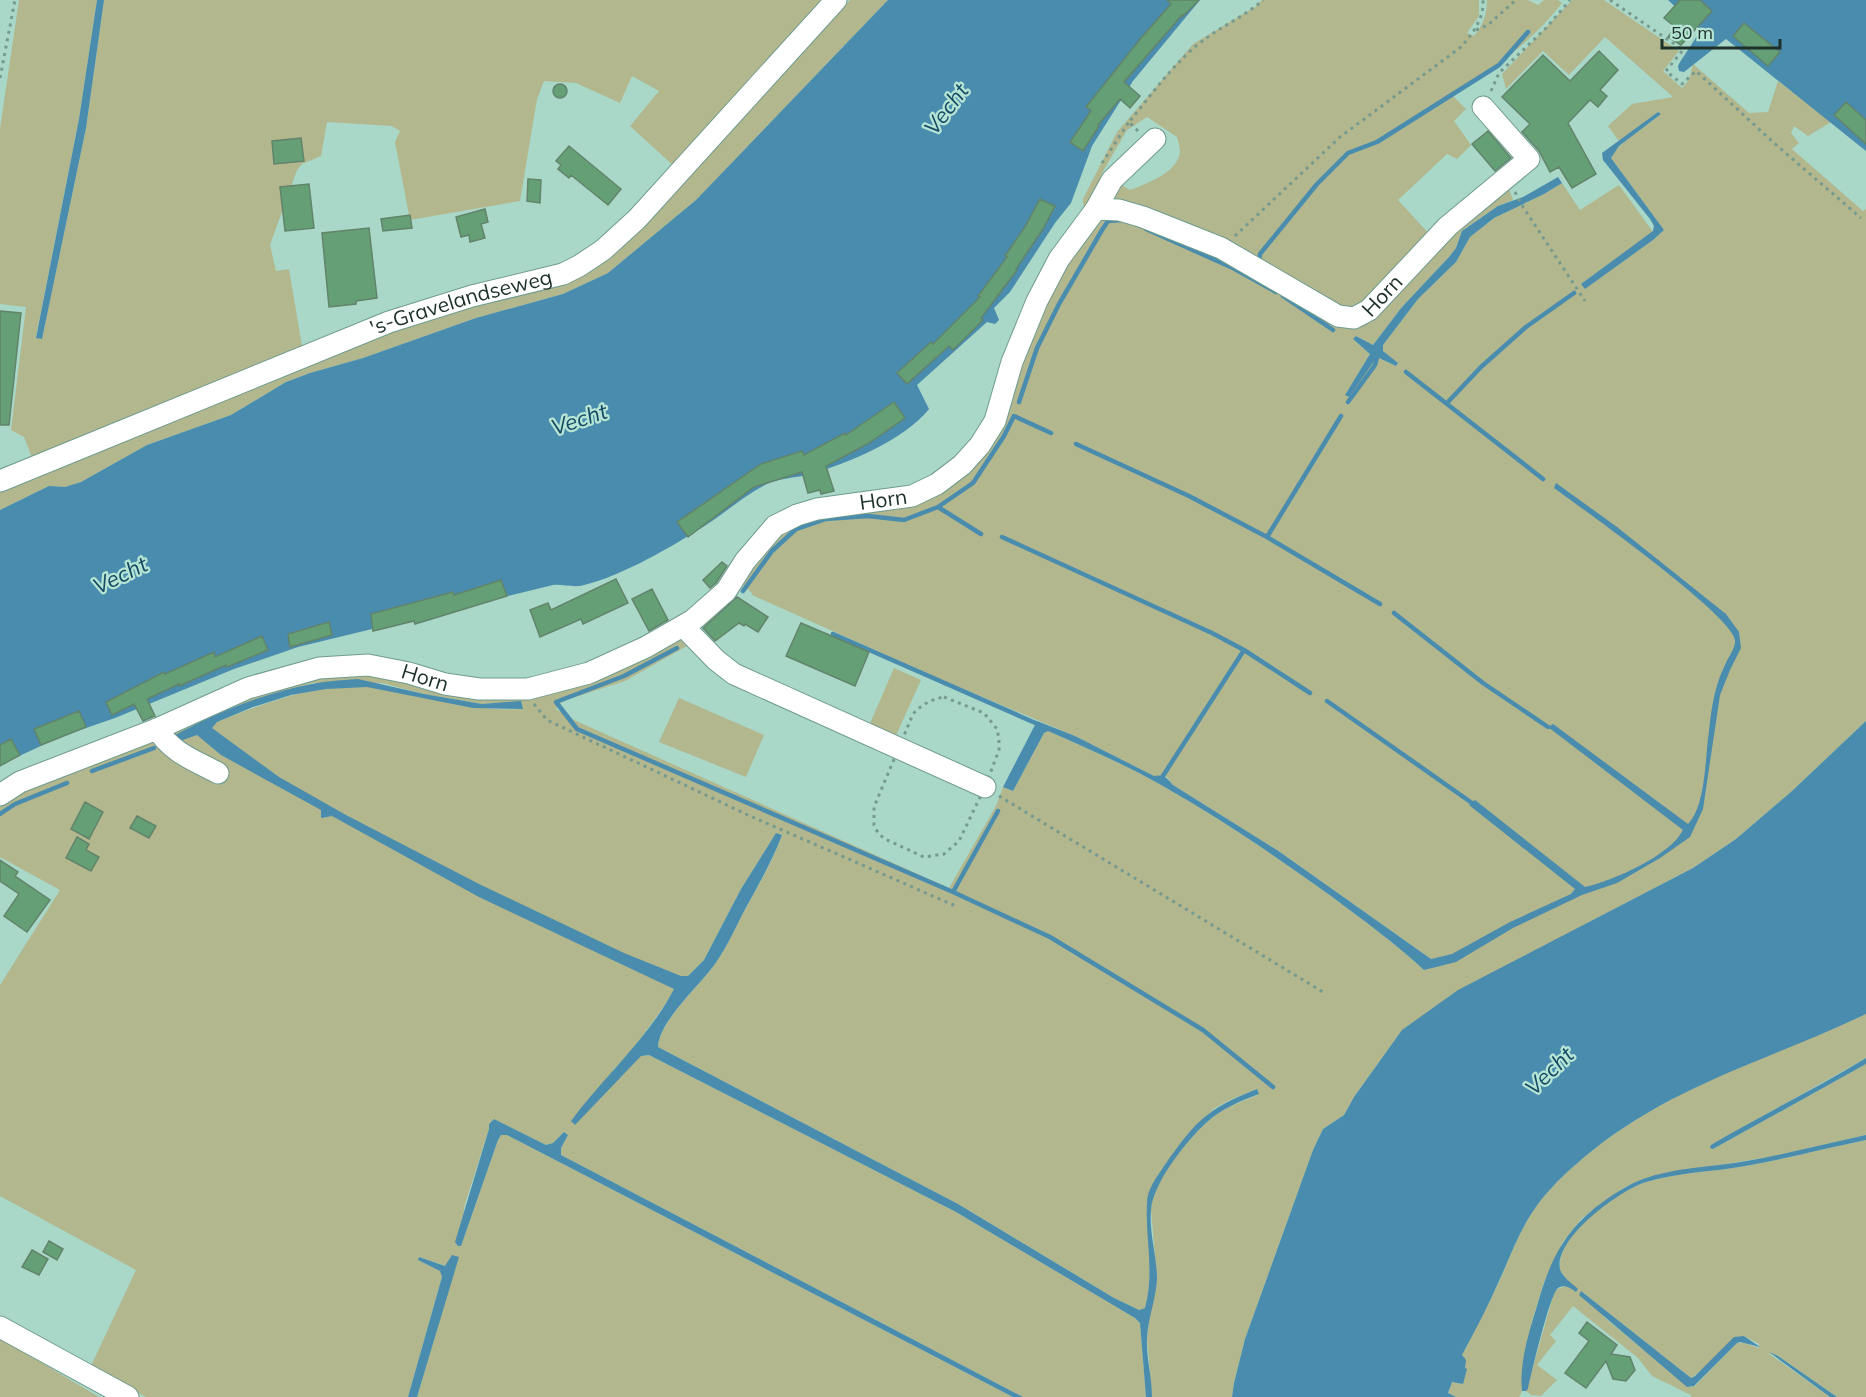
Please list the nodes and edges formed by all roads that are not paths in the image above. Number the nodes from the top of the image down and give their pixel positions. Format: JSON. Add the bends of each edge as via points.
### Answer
{"nodes":[{"id":1,"x":836,"y":0,"type":"edge"},
{"id":2,"x":1483,"y":107,"type":"road end"},
{"id":3,"x":1153,"y":141,"type":"road end"},
{"id":4,"x":1095,"y":209,"type":"junction"},
{"id":5,"x":0,"y":481,"type":"edge"},
{"id":6,"x":683,"y":626,"type":"junction"},
{"id":7,"x":157,"y":729,"type":"junction"},
{"id":8,"x":218,"y":773,"type":"dead end"},
{"id":9,"x":985,"y":787,"type":"road end"},
{"id":10,"x":0,"y":795,"type":"edge"},
{"id":11,"x":0,"y":1327,"type":"edge"},
{"id":12,"x":128,"y":1397,"type":"edge"}],
"edges":[{"from":1,"to":5,"type":"street","name":"'s-Gravelandseweg","via":[[637,219],[579,266],[545,280],[472,296],[389,322]]},
{"from":2,"to":4,"type":"street","name":"Horn","via":[[1529,159],[1448,226],[1369,310],[1354,318],[1338,316],[1221,248],[1143,217]]},
{"from":3,"to":4,"type":"street","via":[[1112,180]]},
{"from":4,"to":6,"type":"street","name":"Horn","via":[[1059,259],[1037,301],[1012,362],[995,421],[962,465],[912,496],[817,509],[775,526],[726,591]]},
{"from":6,"to":7,"type":"street","name":"Horn","via":[[589,673],[528,690],[445,684],[368,665],[319,668],[248,688]]},
{"from":6,"to":9,"type":"street","via":[[734,674]]},
{"from":7,"to":8,"type":"street","via":[[173,749]]},
{"from":7,"to":10,"type":"street","name":"Horn","via":[[20,782]]},
{"from":11,"to":12,"type":"street"}]}
